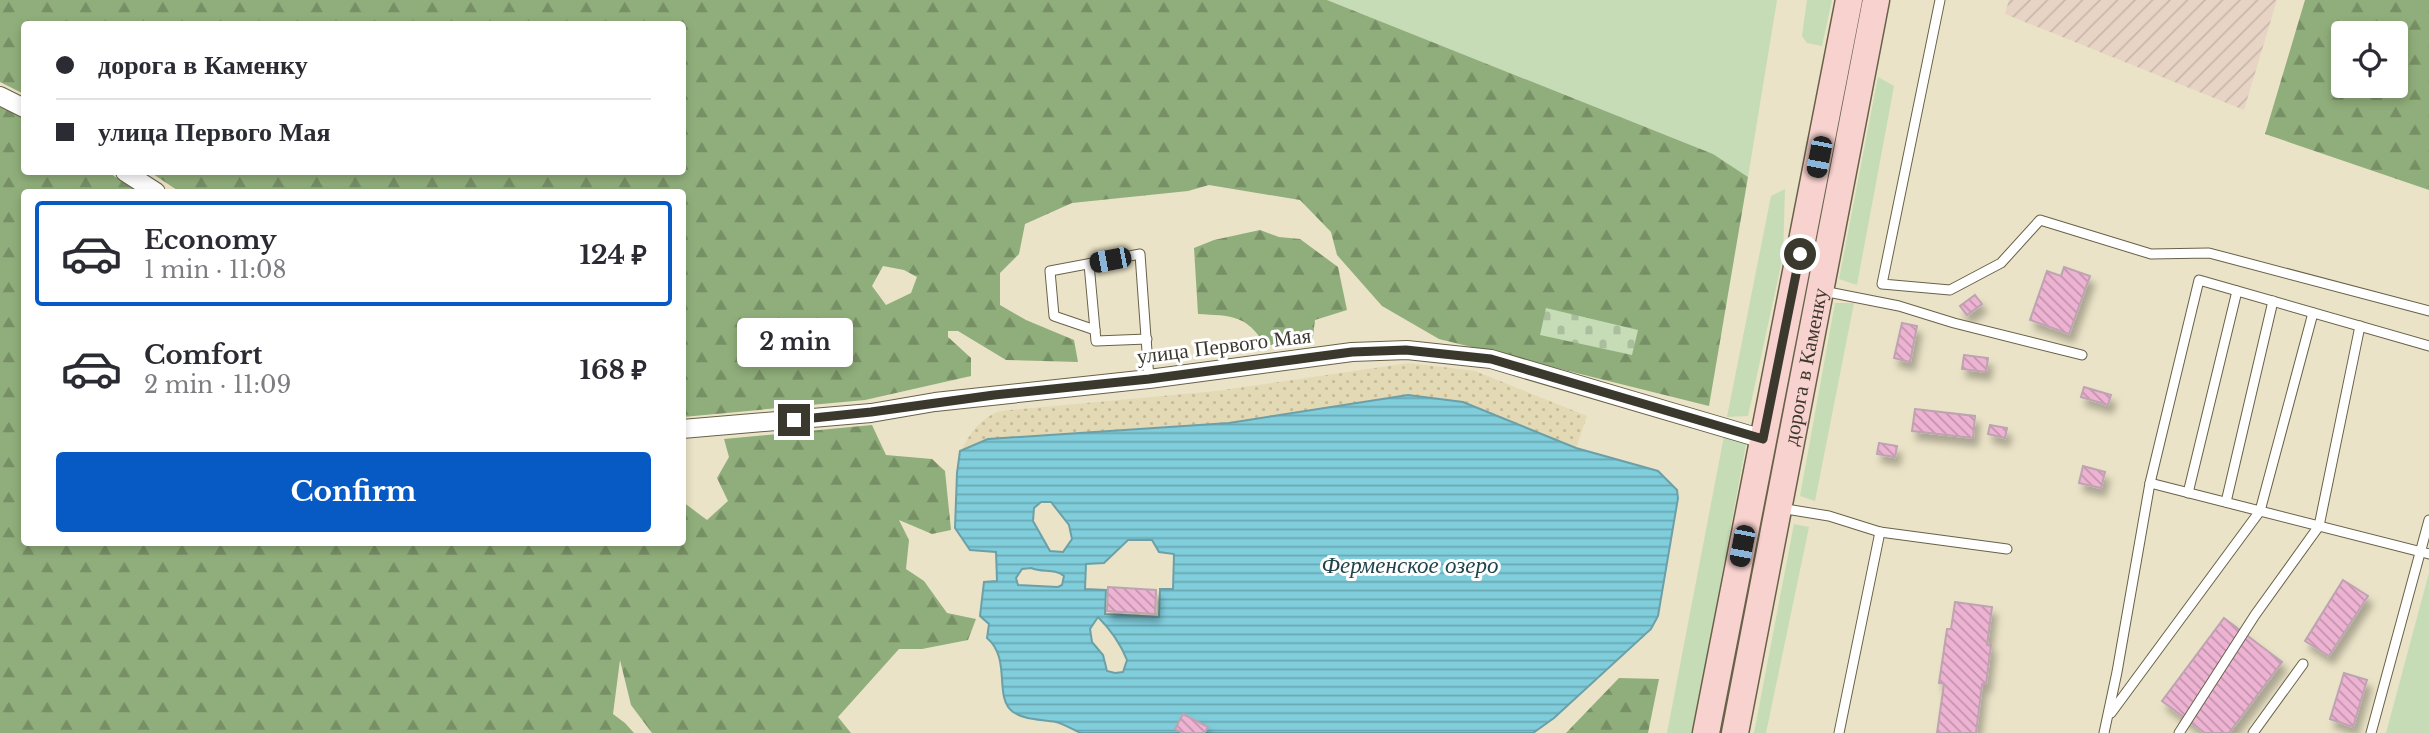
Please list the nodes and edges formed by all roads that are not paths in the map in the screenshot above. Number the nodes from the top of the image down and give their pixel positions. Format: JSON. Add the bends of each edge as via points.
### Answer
{"nodes":[{"id":1,"x":1849,"y":0,"type":"edge"},
{"id":2,"x":1876,"y":0,"type":"edge"},
{"id":3,"x":1940,"y":0,"type":"edge"},
{"id":4,"x":0,"y":96,"type":"edge"},
{"id":5,"x":21,"y":106,"type":"edge"},
{"id":6,"x":130,"y":175,"type":"edge"},
{"id":7,"x":151,"y":189,"type":"edge"},
{"id":8,"x":1089,"y":264,"type":"junction"},
{"id":9,"x":1819,"y":290,"type":"junction"},
{"id":10,"x":2237,"y":291,"type":"junction"},
{"id":11,"x":2273,"y":301,"type":"junction"},
{"id":12,"x":2429,"y":311,"type":"edge"},
{"id":13,"x":2313,"y":313,"type":"junction"},
{"id":14,"x":2360,"y":326,"type":"junction"},
{"id":15,"x":1096,"y":330,"type":"junction"},
{"id":16,"x":1147,"y":339,"type":"junction"},
{"id":17,"x":2429,"y":346,"type":"edge"},
{"id":18,"x":2082,"y":355,"type":"dead end"},
{"id":19,"x":1149,"y":379,"type":"junction"},
{"id":20,"x":686,"y":429,"type":"edge"},
{"id":21,"x":1763,"y":439,"type":"junction"},
{"id":22,"x":2150,"y":483,"type":"junction"},
{"id":23,"x":2188,"y":493,"type":"junction"},
{"id":24,"x":2226,"y":502,"type":"junction"},
{"id":25,"x":1779,"y":507,"type":"junction"},
{"id":26,"x":2260,"y":511,"type":"junction"},
{"id":27,"x":2429,"y":520,"type":"edge"},
{"id":28,"x":2319,"y":526,"type":"junction"},
{"id":29,"x":1880,"y":532,"type":"junction"},
{"id":30,"x":2007,"y":550,"type":"dead end"},
{"id":31,"x":2425,"y":552,"type":"edge"},
{"id":32,"x":2303,"y":664,"type":"dead end"},
{"id":33,"x":2108,"y":717,"type":"junction"},
{"id":34,"x":1706,"y":733,"type":"edge"},
{"id":35,"x":1735,"y":733,"type":"edge"},
{"id":36,"x":1839,"y":733,"type":"edge"},
{"id":37,"x":2104,"y":733,"type":"edge"},
{"id":38,"x":2179,"y":733,"type":"edge"},
{"id":39,"x":2252,"y":733,"type":"edge"},
{"id":40,"x":2371,"y":733,"type":"edge"}],
"edges":[{"from":1,"to":21,"type":"main road","name":"дорога в Каменку"},
{"from":2,"to":9,"type":"main road","name":"дорога в Каменку"},
{"from":3,"to":12,"type":"lane","via":[[1882,284],[1950,290],[2001,263],[2040,220],[2151,254],[2209,253]]},
{"from":4,"to":5,"type":"street"},
{"from":6,"to":7,"type":"street"},
{"from":8,"to":15,"type":"lane"},
{"from":8,"to":15,"type":"lane","via":[[1050,271],[1054,316]]},
{"from":8,"to":16,"type":"lane","via":[[1140,254]]},
{"from":9,"to":18,"type":"lane","via":[[1899,306]]},
{"from":9,"to":25,"type":"main road","name":"дорога в Каменку"},
{"from":10,"to":11,"type":"lane"},
{"from":10,"to":22,"type":"lane","via":[[2199,280]]},
{"from":10,"to":23,"type":"lane"},
{"from":11,"to":13,"type":"lane"},
{"from":11,"to":24,"type":"lane"},
{"from":13,"to":14,"type":"lane"},
{"from":13,"to":26,"type":"lane"},
{"from":14,"to":17,"type":"lane"},
{"from":14,"to":28,"type":"lane"},
{"from":15,"to":16,"type":"lane","via":[[1096,341]]},
{"from":16,"to":19,"type":"lane"},
{"from":19,"to":20,"type":"street","name":"улица Первого Мая"},
{"from":19,"to":21,"type":"street","name":"улица Первого Мая","via":[[1352,352],[1406,350],[1491,359]]},
{"from":21,"to":34,"type":"main road","name":"дорога в Каменку"},
{"from":22,"to":23,"type":"lane"},
{"from":22,"to":33,"type":"lane"},
{"from":23,"to":24,"type":"lane"},
{"from":24,"to":26,"type":"lane"},
{"from":25,"to":29,"type":"lane"},
{"from":25,"to":35,"type":"main road","name":"дорога в Каменку"},
{"from":26,"to":28,"type":"lane"},
{"from":26,"to":33,"type":"lane"},
{"from":27,"to":31,"type":"lane"},
{"from":28,"to":31,"type":"lane"},
{"from":28,"to":38,"type":"lane"},
{"from":29,"to":30,"type":"lane"},
{"from":29,"to":36,"type":"lane"},
{"from":31,"to":40,"type":"lane"},
{"from":32,"to":39,"type":"lane"},
{"from":33,"to":37,"type":"lane"}]}
